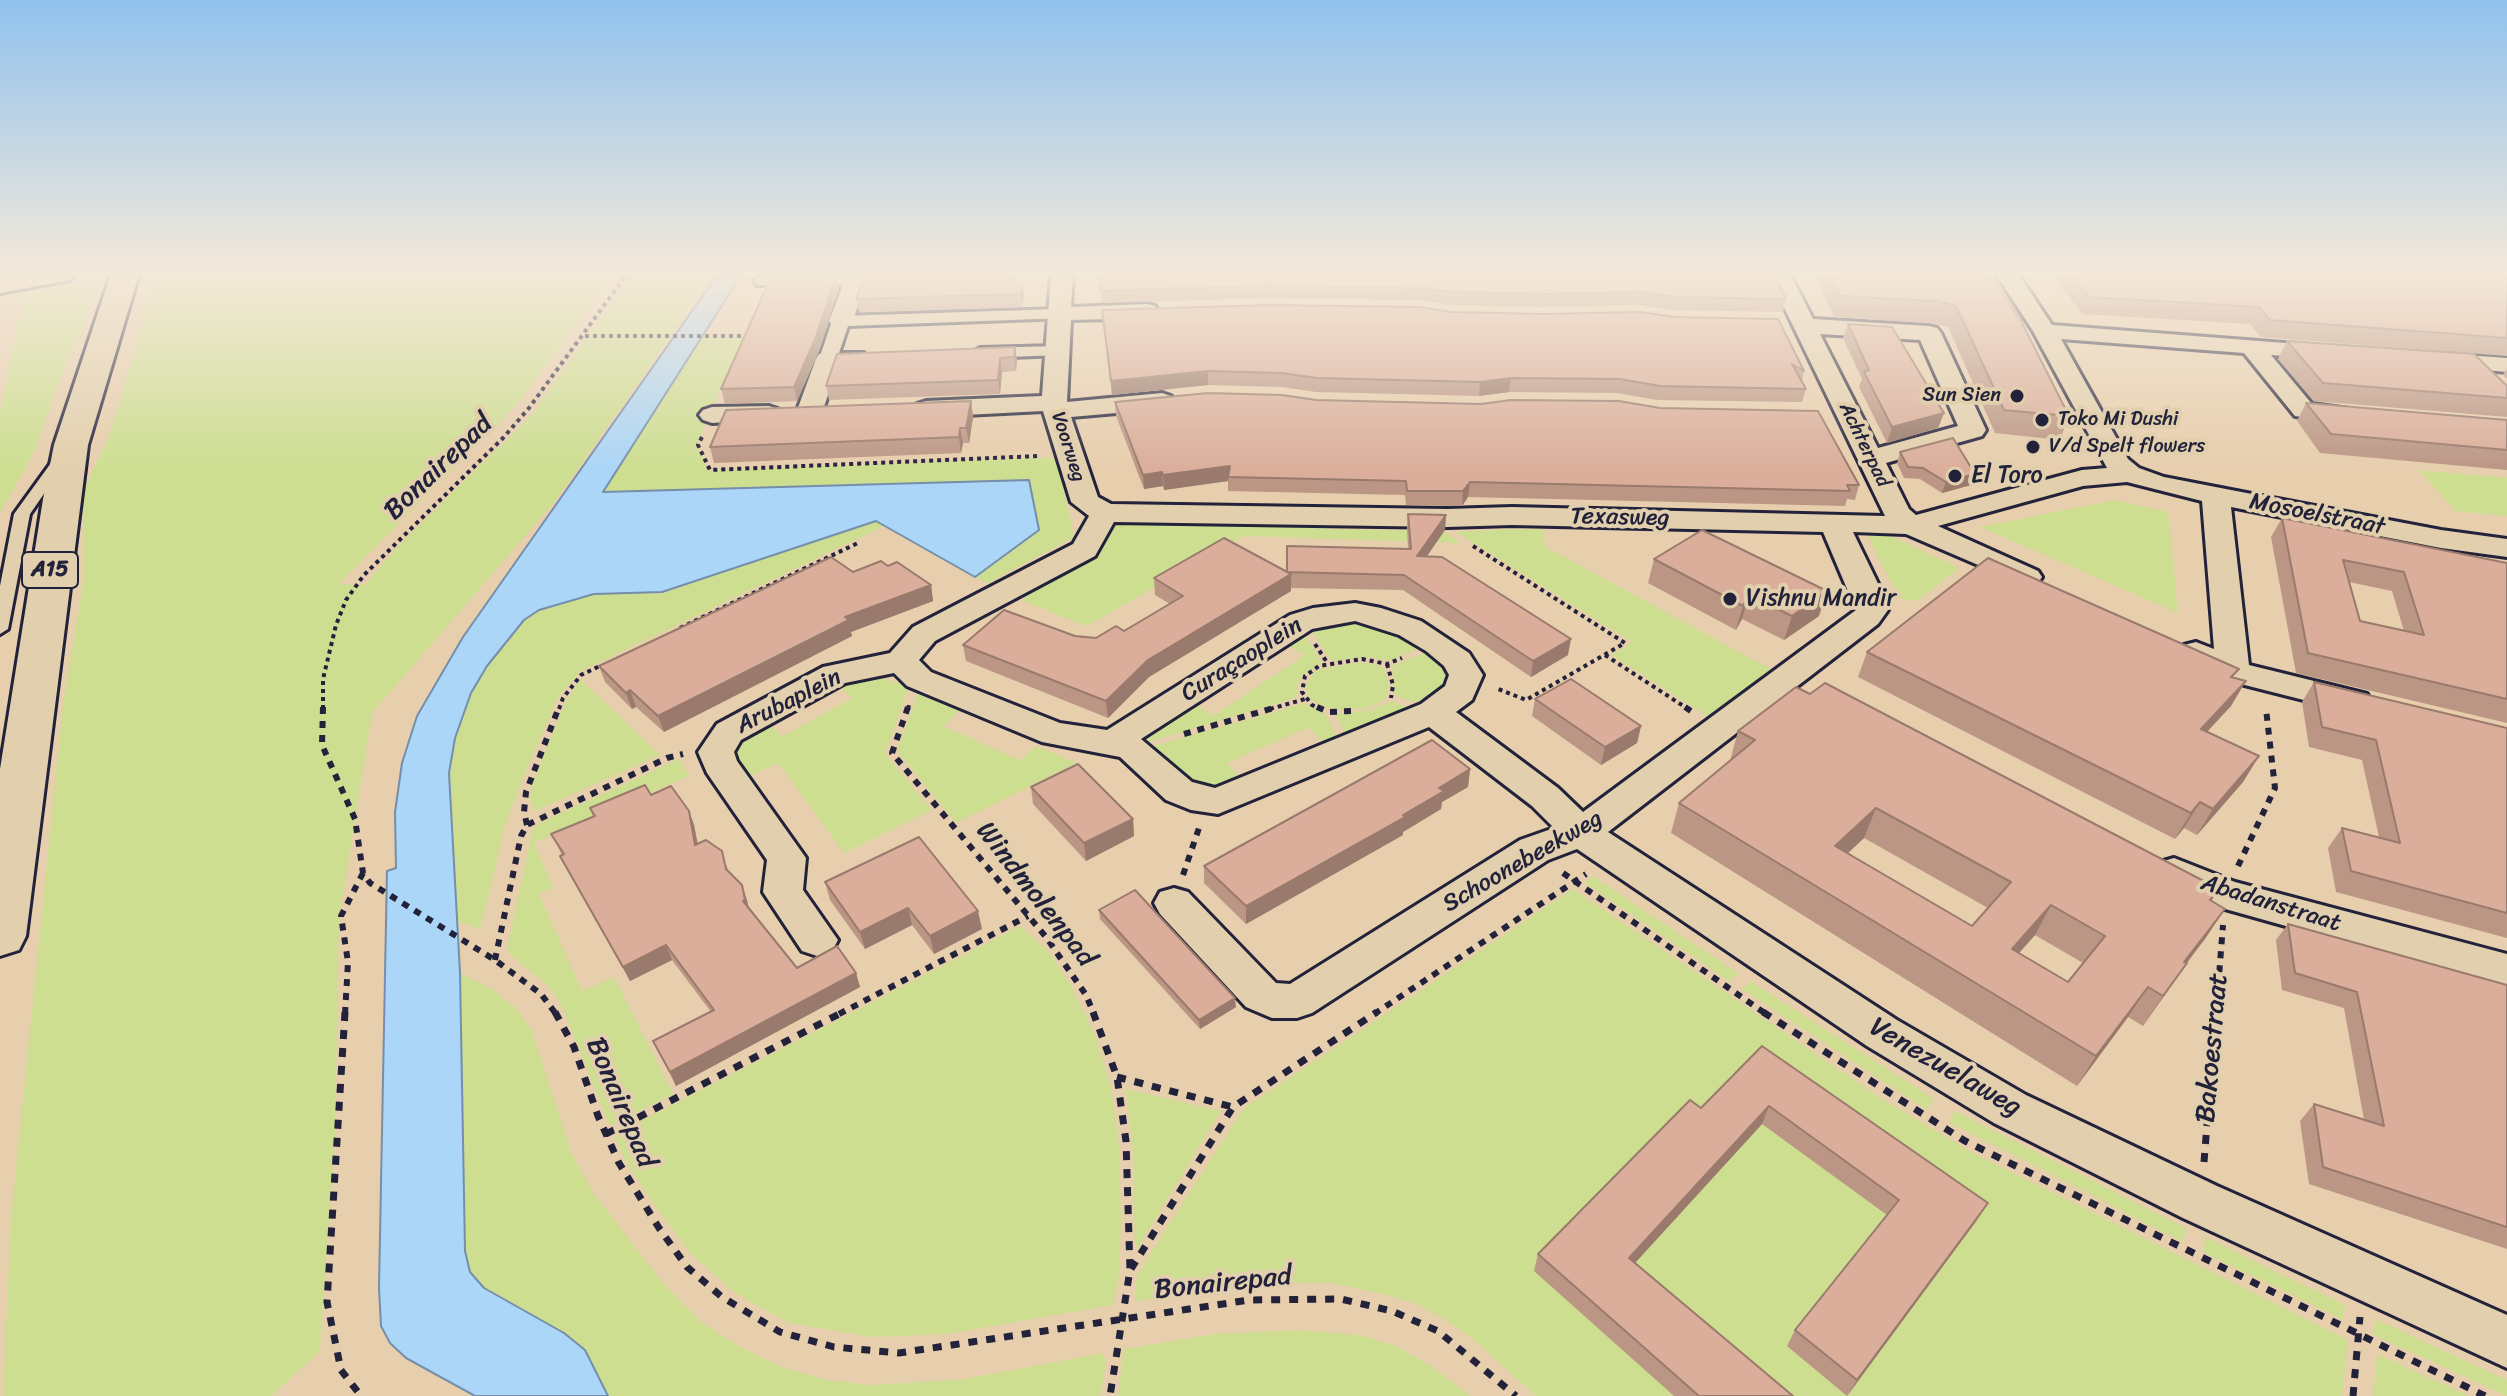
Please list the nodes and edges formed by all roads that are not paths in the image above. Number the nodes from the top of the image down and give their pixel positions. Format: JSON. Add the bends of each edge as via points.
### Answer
{"nodes":[{"id":1,"x":104,"y":339,"type":"edge"},
{"id":2,"x":835,"y":339,"type":"edge"},
{"id":3,"x":1058,"y":339,"type":"edge"},
{"id":4,"x":1812,"y":339,"type":"edge"},
{"id":5,"x":1932,"y":339,"type":"edge"},
{"id":6,"x":2049,"y":339,"type":"edge"},
{"id":7,"x":2157,"y":339,"type":"edge"},
{"id":8,"x":2251,"y":346,"type":"junction"},
{"id":9,"x":1057,"y":351,"type":"junction"},
{"id":10,"x":2347,"y":353,"type":"edge"},
{"id":11,"x":961,"y":354,"type":"edge"},
{"id":12,"x":881,"y":356,"type":"edge"},
{"id":13,"x":2410,"y":358,"type":"edge"},
{"id":14,"x":828,"y":359,"type":"junction"},
{"id":15,"x":2503,"y":377,"type":"edge"},
{"id":16,"x":1193,"y":398,"type":"edge"},
{"id":17,"x":1055,"y":407,"type":"junction"},
{"id":18,"x":899,"y":410,"type":"edge"},
{"id":19,"x":839,"y":412,"type":"edge"},
{"id":20,"x":809,"y":413,"type":"junction"},
{"id":21,"x":1819,"y":414,"type":"edge"},
{"id":22,"x":1849,"y":414,"type":"junction"},
{"id":23,"x":712,"y":415,"type":"dead end"},
{"id":24,"x":2367,"y":416,"type":"edge"},
{"id":25,"x":71,"y":445,"type":"junction"},
{"id":26,"x":1870,"y":459,"type":"junction"},
{"id":27,"x":2129,"y":474,"type":"junction"},
{"id":28,"x":2216,"y":495,"type":"junction"},
{"id":29,"x":1105,"y":513,"type":"junction"},
{"id":30,"x":1834,"y":524,"type":"junction"},
{"id":31,"x":1911,"y":525,"type":"junction"},
{"id":32,"x":2507,"y":548,"type":"edge"},
{"id":33,"x":2052,"y":587,"type":"edge"},
{"id":34,"x":0,"y":629,"type":"edge"},
{"id":35,"x":2164,"y":637,"type":"edge"},
{"id":36,"x":910,"y":670,"type":"junction"},
{"id":37,"x":2248,"y":676,"type":"junction"},
{"id":38,"x":2389,"y":710,"type":"edge"},
{"id":39,"x":1433,"y":712,"type":"junction"},
{"id":40,"x":1124,"y":746,"type":"junction"},
{"id":41,"x":1597,"y":844,"type":"junction"},
{"id":42,"x":2145,"y":856,"type":"edge"},
{"id":43,"x":1174,"y":903,"type":"road end"},
{"id":44,"x":0,"y":936,"type":"edge"},
{"id":45,"x":817,"y":940,"type":"dead end"},
{"id":46,"x":2507,"y":971,"type":"edge"},
{"id":47,"x":2507,"y":1342,"type":"edge"}],
"edges":[{"from":1,"to":25,"type":"main road","number":"A15"},
{"from":2,"to":14,"type":"street"},
{"from":3,"to":9,"type":"street","name":"Voorweg"},
{"from":4,"to":22,"type":"street","name":"Achterpad"},
{"from":5,"to":26,"type":"street","via":[[1973,430]]},
{"from":6,"to":27,"type":"street","via":[[2117,463]]},
{"from":7,"to":8,"type":"street"},
{"from":8,"to":10,"type":"street"},
{"from":8,"to":24,"type":"street","via":[[2304,411]]},
{"from":9,"to":11,"type":"street"},
{"from":9,"to":17,"type":"street","name":"Voorweg"},
{"from":12,"to":14,"type":"street"},
{"from":13,"to":15,"type":"street","via":[[2473,363]]},
{"from":14,"to":20,"type":"street"},
{"from":16,"to":17,"type":"street"},
{"from":17,"to":18,"type":"street"},
{"from":17,"to":29,"type":"street","name":"Voorweg","via":[[1085,502]]},
{"from":19,"to":20,"type":"street"},
{"from":20,"to":23,"type":"street"},
{"from":21,"to":22,"type":"street"},
{"from":22,"to":26,"type":"street","name":"Achterpad"},
{"from":25,"to":34,"type":"lane","via":[[22,514]]},
{"from":25,"to":44,"type":"main road","number":"A15"},
{"from":26,"to":31,"type":"street","name":"Achterpad","via":[[1897,513]]},
{"from":27,"to":28,"type":"street","name":"Mosoelstraat"},
{"from":27,"to":31,"type":"street","name":"Texasweg","via":[[2082,478]]},
{"from":28,"to":32,"type":"street","name":"Mosoelstraat"},
{"from":28,"to":37,"type":"street"},
{"from":29,"to":30,"type":"street","name":"Texasweg"},
{"from":29,"to":36,"type":"street","via":[[1084,550],[924,634]]},
{"from":30,"to":31,"type":"street","name":"Texasweg"},
{"from":30,"to":41,"type":"street","name":"Schoonebeekweg","via":[[1871,602],[1867,617],[1808,679],[1719,728]]},
{"from":31,"to":33,"type":"street"},
{"from":35,"to":37,"type":"street"},
{"from":36,"to":40,"type":"street","via":[[1054,734]]},
{"from":36,"to":45,"type":"street","name":"Arubaplein","via":[[835,674],[729,732],[716,752],[787,858],[783,892]]},
{"from":37,"to":38,"type":"street"},
{"from":39,"to":40,"type":"street","via":[[1241,794],[1208,802],[1167,783]]},
{"from":39,"to":40,"type":"street","name":"Curaçaoplein","via":[[1460,692],[1466,675],[1457,660],[1410,628],[1355,612],[1313,617],[1127,732]]},
{"from":39,"to":41,"type":"street","name":"Venezuelaweg","via":[[1545,797]]},
{"from":41,"to":43,"type":"street","name":"Schoonebeekweg","via":[[1534,850],[1285,1004],[1261,995]]},
{"from":41,"to":47,"type":"street","name":"Venezuelaweg","via":[[1907,1048],[2010,1109]]},
{"from":42,"to":46,"type":"street","name":"Abadanstraat","via":[[2225,894]]}]}
